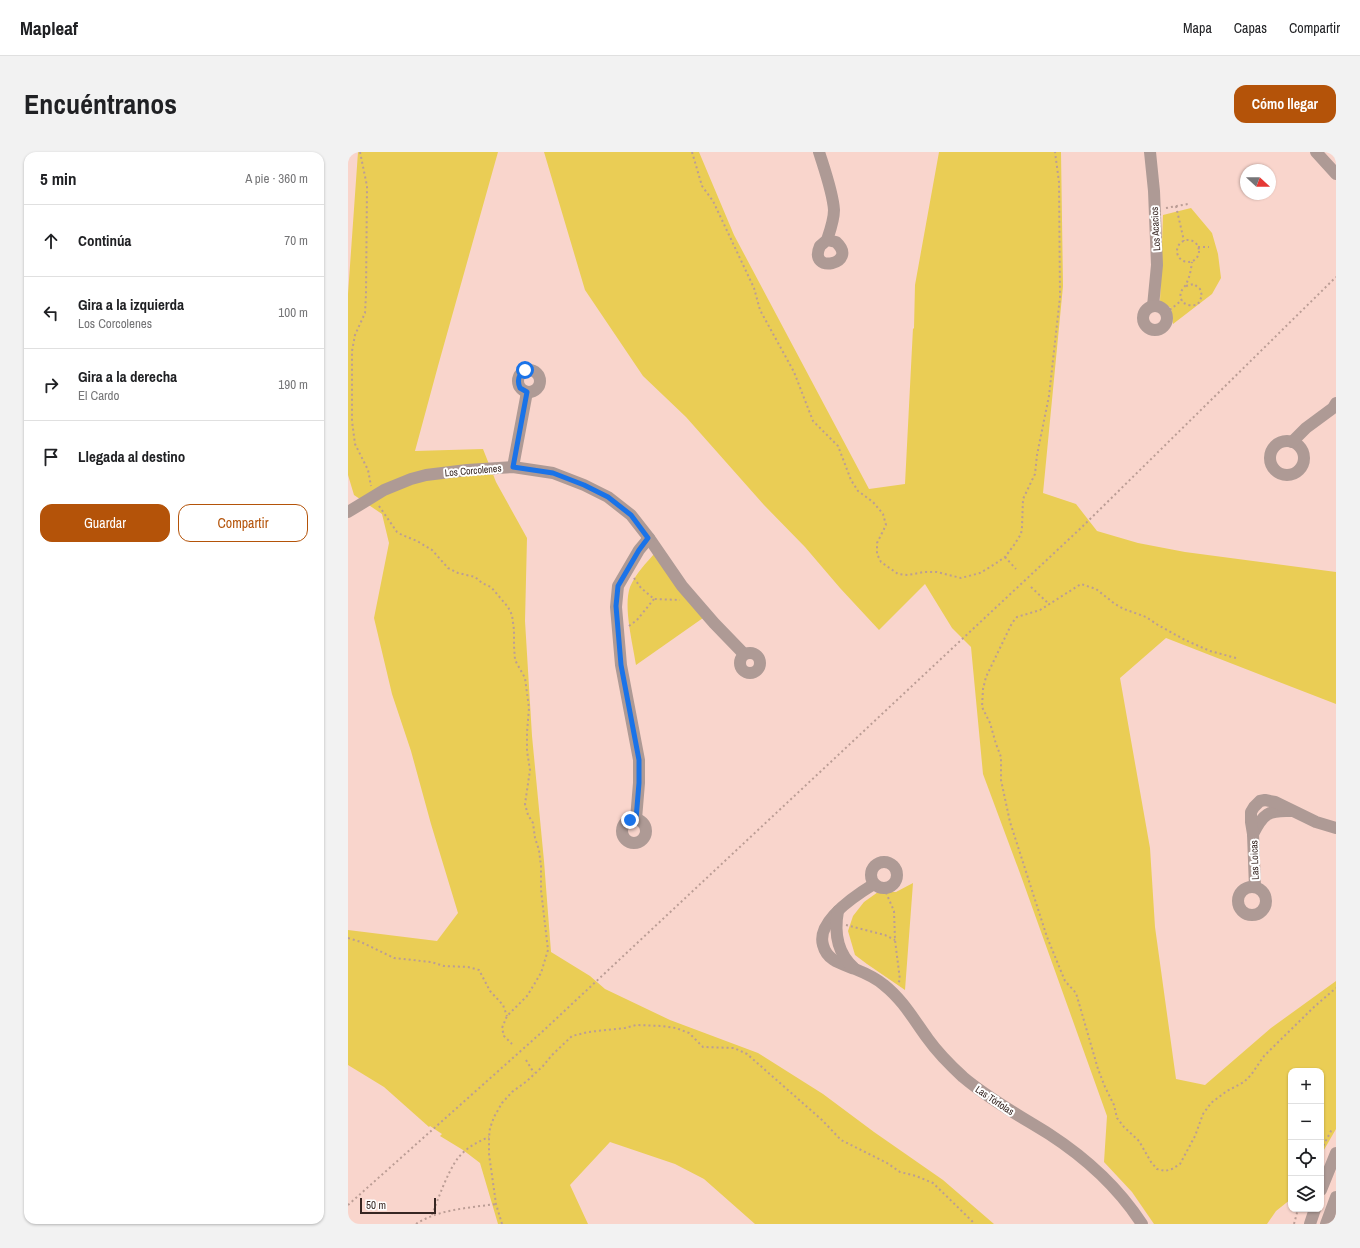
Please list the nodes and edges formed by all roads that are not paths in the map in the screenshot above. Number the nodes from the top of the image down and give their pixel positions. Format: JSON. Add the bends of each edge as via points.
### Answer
{"nodes":[{"id":1,"x":819,"y":152,"type":"edge"},
{"id":2,"x":1150,"y":152,"type":"edge"},
{"id":3,"x":1316,"y":152,"type":"edge"},
{"id":4,"x":1336,"y":174,"type":"edge"},
{"id":5,"x":827,"y":240,"type":"dead end"},
{"id":6,"x":1153,"y":306,"type":"junction"},
{"id":7,"x":527,"y":392,"type":"dead end"},
{"id":8,"x":1335,"y":406,"type":"edge"},
{"id":9,"x":1292,"y":442,"type":"dead end"},
{"id":10,"x":513,"y":467,"type":"junction"},
{"id":11,"x":348,"y":512,"type":"edge"},
{"id":12,"x":648,"y":538,"type":"junction"},
{"id":13,"x":744,"y":654,"type":"dead end"},
{"id":14,"x":636,"y":819,"type":"dead end"},
{"id":15,"x":1336,"y":828,"type":"edge"},
{"id":16,"x":879,"y":886,"type":"road end"},
{"id":17,"x":1255,"y":887,"type":"dead end"},
{"id":18,"x":1336,"y":1153,"type":"edge"},
{"id":19,"x":1324,"y":1183,"type":"edge"},
{"id":20,"x":1336,"y":1197,"type":"edge"},
{"id":21,"x":1314,"y":1212,"type":"edge"},
{"id":22,"x":1142,"y":1224,"type":"edge"},
{"id":23,"x":1310,"y":1224,"type":"edge"},
{"id":24,"x":1326,"y":1224,"type":"edge"}],
"edges":[{"from":1,"to":5,"type":"street","via":[[834,210]]},
{"from":2,"to":6,"type":"street","name":"Los Acacios","via":[[1157,266]]},
{"from":3,"to":4,"type":"street"},
{"from":6,"to":6,"type":"street","via":[[1143,315],[1144,323],[1148,328],[1155,330],[1164,326],[1167,320],[1162,308]]},
{"from":7,"to":10,"type":"street"},
{"from":8,"to":9,"type":"street"},
{"from":10,"to":11,"type":"street","name":"Los Corcolenes","via":[[426,476],[372,496]]},
{"from":10,"to":12,"type":"street","name":"Los Corcolenes","via":[[553,473],[608,497],[631,515]]},
{"from":12,"to":13,"type":"street","name":"Los Corcolenes","via":[[682,586]]},
{"from":12,"to":14,"type":"street","via":[[618,586],[616,606],[621,665],[639,760]]},
{"from":15,"to":17,"type":"street","name":"Las Loicas","via":[[1294,812],[1278,810],[1265,815],[1253,834]]},
{"from":16,"to":22,"type":"street","name":"Las Tórtolas","via":[[851,900],[837,917],[839,946],[846,960],[855,969],[873,977],[894,994],[939,1052],[962,1076],[1049,1135],[1110,1182]]},
{"from":18,"to":19,"type":"street"},
{"from":20,"to":24,"type":"street"},
{"from":21,"to":23,"type":"street"}]}
